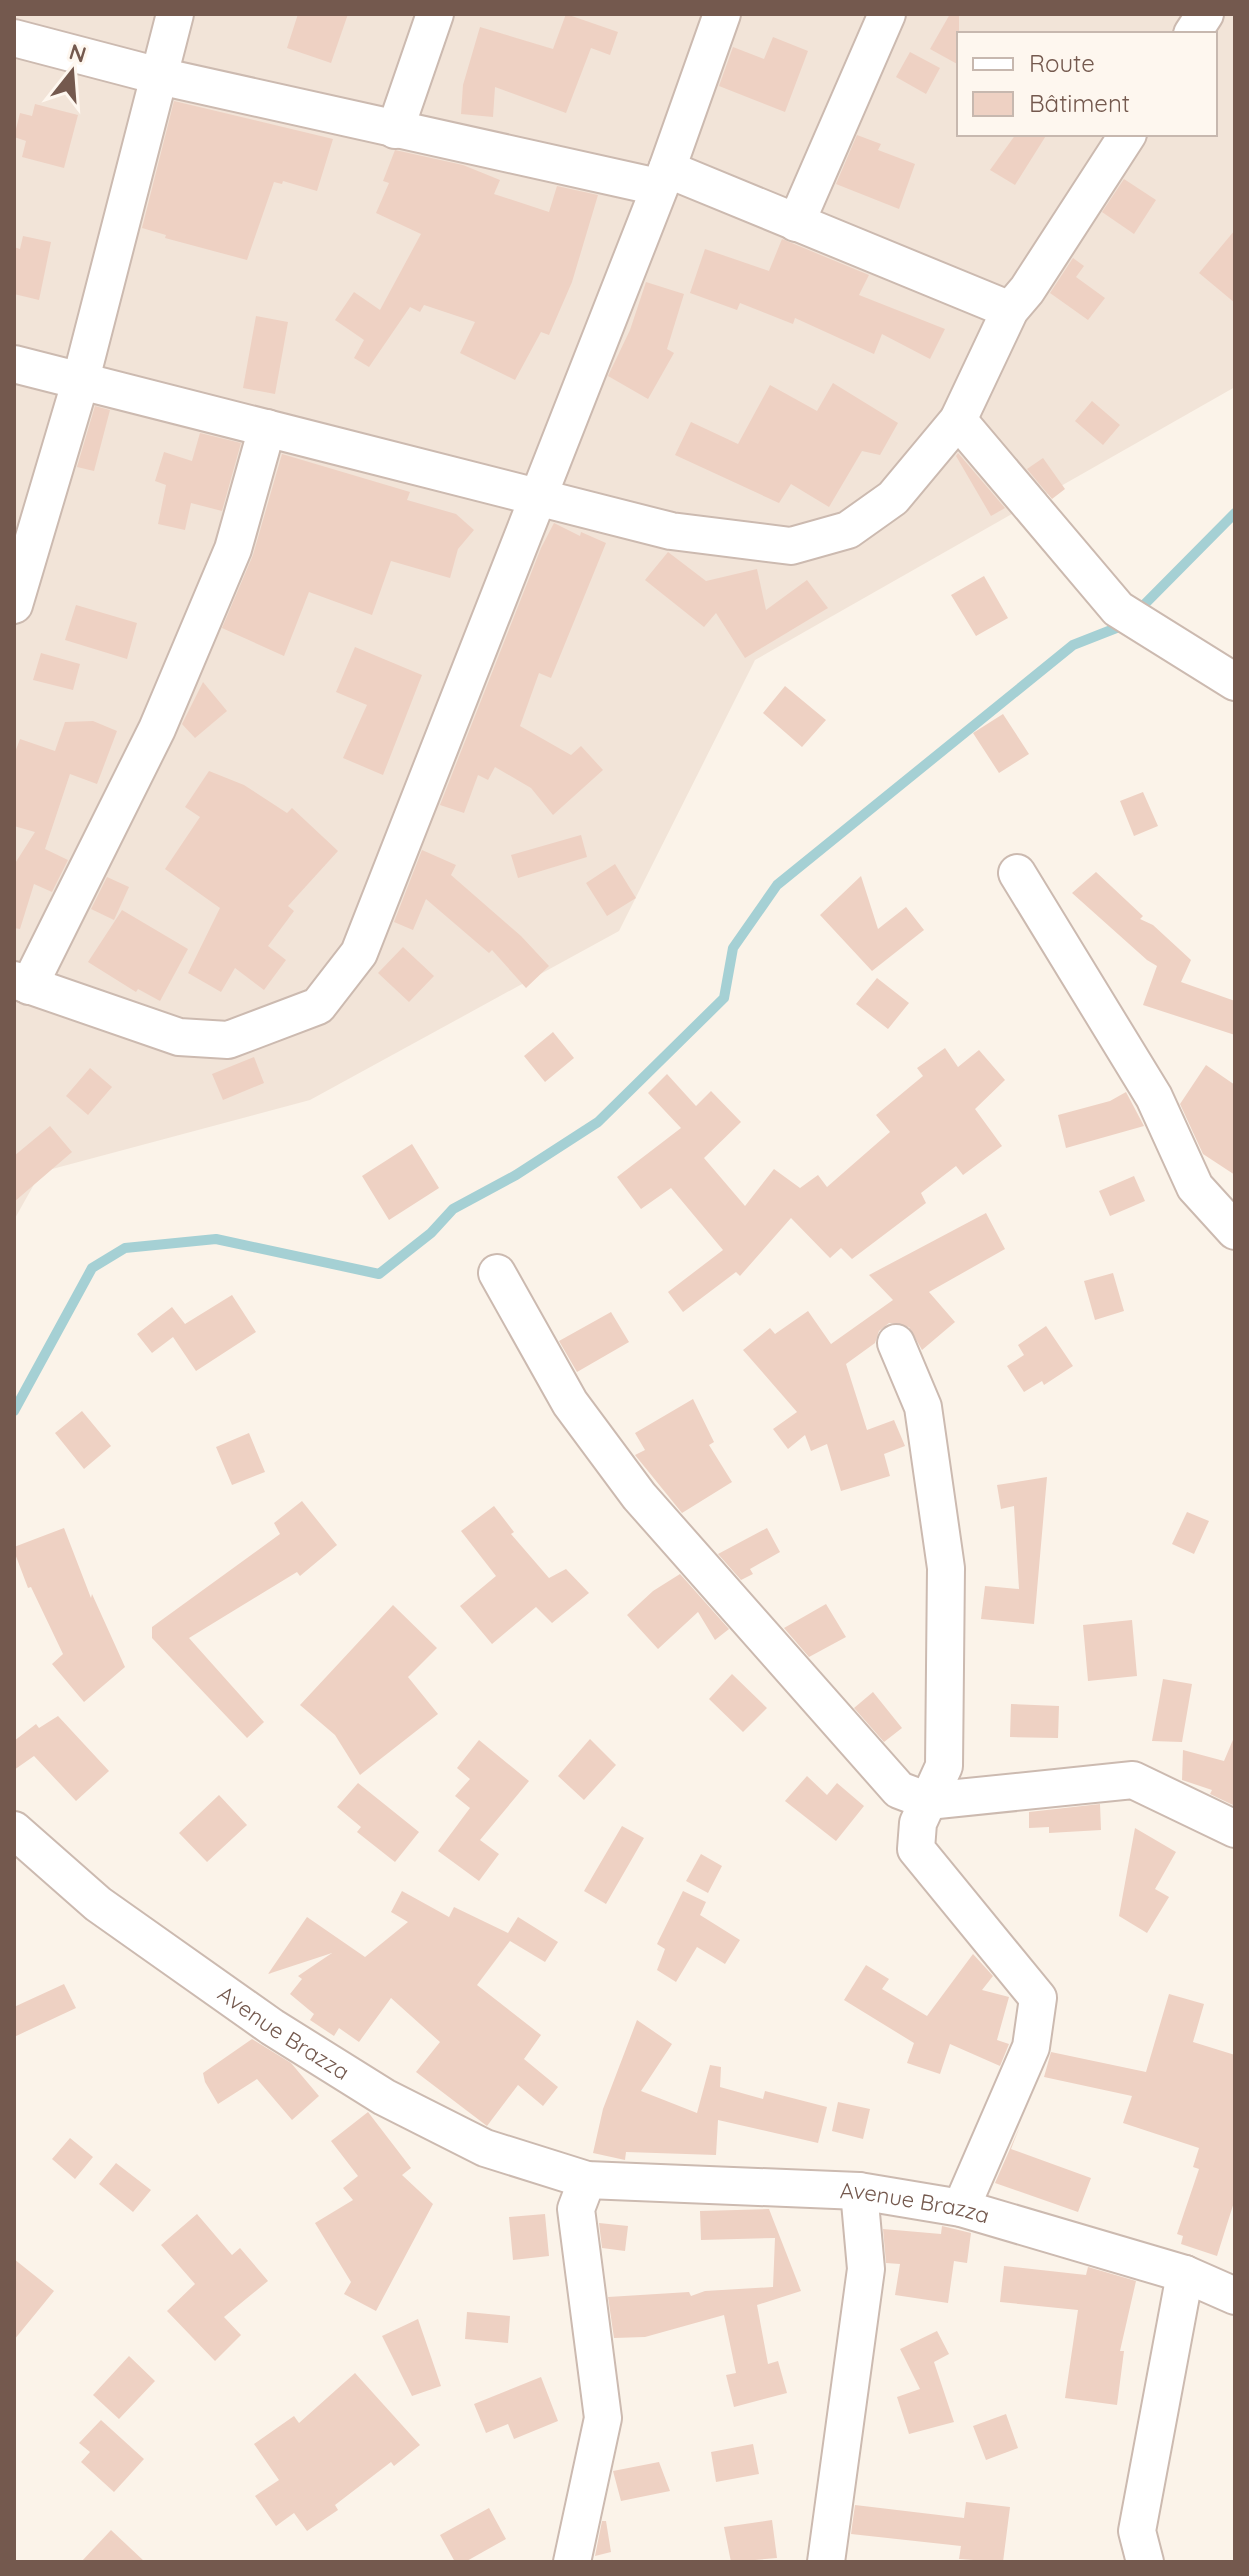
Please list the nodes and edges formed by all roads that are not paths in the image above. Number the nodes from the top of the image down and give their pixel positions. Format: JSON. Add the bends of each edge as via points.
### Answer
{"nodes":[{"id":1,"x":175,"y":14,"type":"edge"},
{"id":2,"x":435,"y":14,"type":"edge"},
{"id":3,"x":722,"y":14,"type":"edge"},
{"id":4,"x":887,"y":14,"type":"edge"},
{"id":5,"x":1205,"y":14,"type":"edge"},
{"id":6,"x":1193,"y":32,"type":"edge"},
{"id":7,"x":14,"y":38,"type":"edge"},
{"id":8,"x":159,"y":76,"type":"junction"},
{"id":9,"x":395,"y":130,"type":"junction"},
{"id":10,"x":1127,"y":136,"type":"edge"},
{"id":11,"x":663,"y":178,"type":"junction"},
{"id":12,"x":796,"y":223,"type":"junction"},
{"id":13,"x":1010,"y":310,"type":"junction"},
{"id":14,"x":14,"y":364,"type":"edge"},
{"id":15,"x":80,"y":383,"type":"junction"},
{"id":16,"x":958,"y":420,"type":"junction"},
{"id":17,"x":267,"y":428,"type":"junction"},
{"id":18,"x":539,"y":498,"type":"junction"},
{"id":19,"x":14,"y":605,"type":"edge"},
{"id":20,"x":1235,"y":682,"type":"edge"},
{"id":21,"x":1017,"y":873,"type":"dead end"},
{"id":22,"x":22,"y":983,"type":"edge"},
{"id":23,"x":1235,"y":1231,"type":"edge"},
{"id":24,"x":497,"y":1273,"type":"dead end"},
{"id":25,"x":896,"y":1343,"type":"dead end"},
{"id":26,"x":928,"y":1801,"type":"junction"},
{"id":27,"x":1235,"y":1829,"type":"edge"},
{"id":28,"x":14,"y":1830,"type":"edge"},
{"id":29,"x":587,"y":2180,"type":"junction"},
{"id":30,"x":859,"y":2191,"type":"junction"},
{"id":31,"x":961,"y":2208,"type":"junction"},
{"id":32,"x":1185,"y":2274,"type":"junction"},
{"id":33,"x":1235,"y":2296,"type":"edge"},
{"id":34,"x":572,"y":2562,"type":"edge"},
{"id":35,"x":826,"y":2562,"type":"edge"},
{"id":36,"x":1145,"y":2562,"type":"edge"}],
"edges":[{"from":1,"to":8,"type":"street"},
{"from":2,"to":9,"type":"street"},
{"from":3,"to":11,"type":"street"},
{"from":4,"to":12,"type":"street"},
{"from":5,"to":6,"type":"street"},
{"from":7,"to":8,"type":"street"},
{"from":8,"to":9,"type":"street"},
{"from":8,"to":15,"type":"street"},
{"from":9,"to":11,"type":"street"},
{"from":10,"to":13,"type":"street"},
{"from":11,"to":12,"type":"street"},
{"from":11,"to":18,"type":"street"},
{"from":12,"to":13,"type":"street"},
{"from":13,"to":16,"type":"street"},
{"from":14,"to":15,"type":"street"},
{"from":15,"to":17,"type":"street"},
{"from":15,"to":19,"type":"street"},
{"from":16,"to":18,"type":"street","via":[[893,498],[848,530],[791,546],[671,531]]},
{"from":16,"to":20,"type":"street","via":[[1128,617]]},
{"from":17,"to":18,"type":"street"},
{"from":17,"to":22,"type":"street","via":[[233,549],[157,729]]},
{"from":18,"to":22,"type":"street","via":[[359,953],[318,1006],[228,1040],[179,1037]]},
{"from":21,"to":23,"type":"street","via":[[1154,1097],[1195,1187]]},
{"from":24,"to":26,"type":"street","via":[[570,1403],[639,1496],[899,1790]]},
{"from":25,"to":26,"type":"street","via":[[923,1407],[946,1568],[944,1766]]},
{"from":26,"to":27,"type":"street","via":[[1133,1780]]},
{"from":26,"to":31,"type":"street","via":[[918,1823],[916,1849],[1038,1998],[1031,2047]]},
{"from":28,"to":29,"type":"street","name":"Avenue Brazza","via":[[98,1904],[272,2027],[384,2097],[485,2148]]},
{"from":29,"to":30,"type":"street","name":"Avenue Brazza"},
{"from":29,"to":34,"type":"street","via":[[576,2209],[603,2418]]},
{"from":30,"to":31,"type":"street","name":"Avenue Brazza"},
{"from":30,"to":35,"type":"street","via":[[866,2269]]},
{"from":31,"to":32,"type":"street","name":"Avenue Brazza"},
{"from":32,"to":33,"type":"street","name":"Avenue Brazza"},
{"from":32,"to":36,"type":"street","via":[[1137,2531]]}]}
